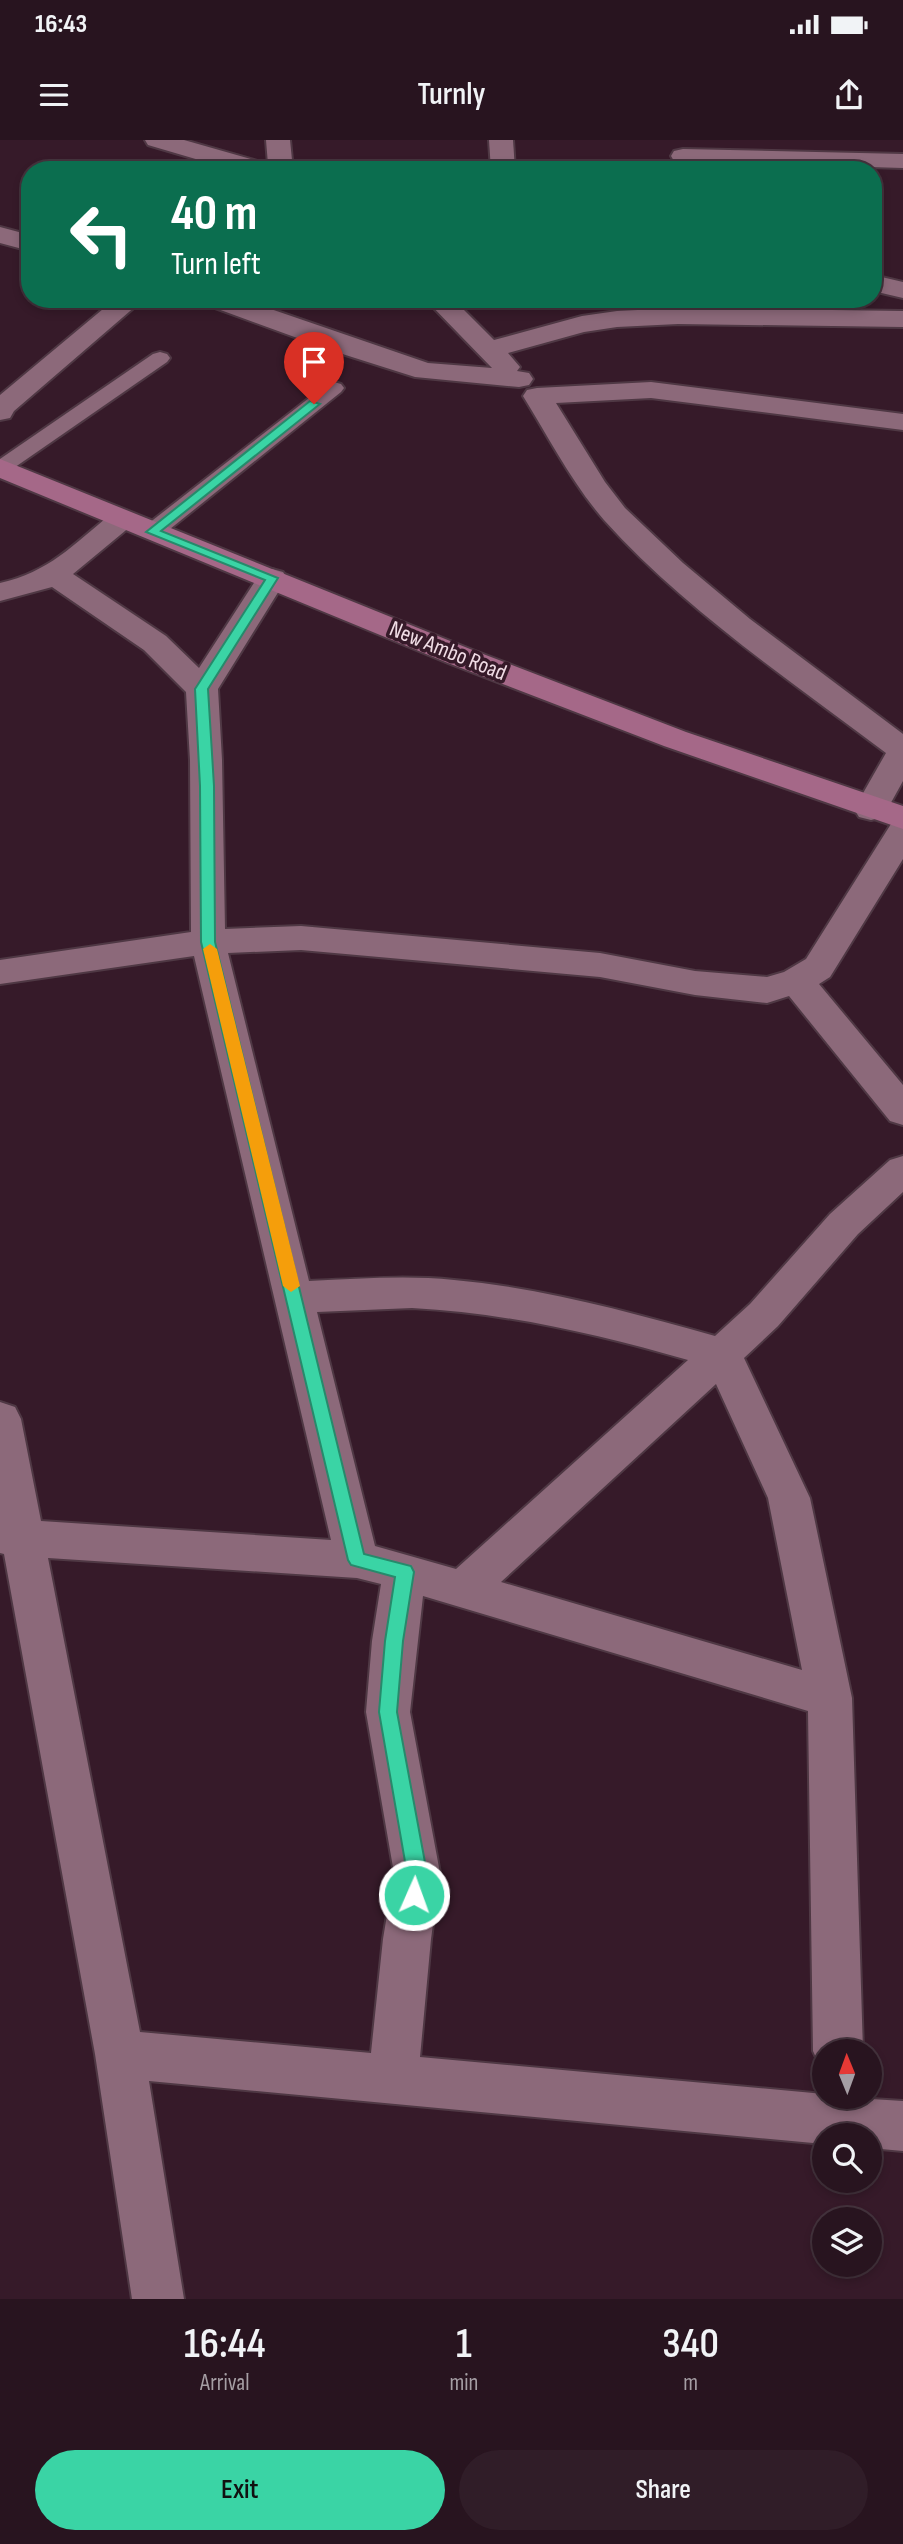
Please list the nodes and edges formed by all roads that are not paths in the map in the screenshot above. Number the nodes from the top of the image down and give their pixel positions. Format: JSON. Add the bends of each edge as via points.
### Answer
{"nodes":[{"id":1,"x":157,"y":140,"type":"edge"},
{"id":2,"x":278,"y":140,"type":"edge"},
{"id":3,"x":501,"y":140,"type":"edge"},
{"id":4,"x":683,"y":155,"type":"edge"},
{"id":5,"x":230,"y":161,"type":"edge"},
{"id":6,"x":280,"y":161,"type":"edge"},
{"id":7,"x":502,"y":161,"type":"edge"},
{"id":8,"x":903,"y":161,"type":"edge"},
{"id":9,"x":0,"y":235,"type":"edge"},
{"id":10,"x":21,"y":241,"type":"edge"},
{"id":11,"x":882,"y":285,"type":"edge"},
{"id":12,"x":903,"y":290,"type":"edge"},
{"id":13,"x":120,"y":308,"type":"edge"},
{"id":14,"x":241,"y":308,"type":"edge"},
{"id":15,"x":447,"y":308,"type":"edge"},
{"id":16,"x":903,"y":319,"type":"edge"},
{"id":17,"x":489,"y":350,"type":"junction"},
{"id":18,"x":160,"y":358,"type":"dead end"},
{"id":19,"x":334,"y":388,"type":"dead end"},
{"id":20,"x":528,"y":388,"type":"junction"},
{"id":21,"x":0,"y":409,"type":"edge"},
{"id":22,"x":903,"y":422,"type":"edge"},
{"id":23,"x":1,"y":468,"type":"edge"},
{"id":24,"x":121,"y":520,"type":"junction"},
{"id":25,"x":152,"y":532,"type":"junction"},
{"id":26,"x":54,"y":575,"type":"junction"},
{"id":27,"x":272,"y":578,"type":"junction"},
{"id":28,"x":0,"y":592,"type":"edge"},
{"id":29,"x":202,"y":689,"type":"junction"},
{"id":30,"x":903,"y":751,"type":"edge"},
{"id":31,"x":872,"y":809,"type":"junction"},
{"id":32,"x":903,"y":818,"type":"edge"},
{"id":33,"x":903,"y":832,"type":"edge"},
{"id":34,"x":208,"y":942,"type":"junction"},
{"id":35,"x":0,"y":972,"type":"edge"},
{"id":36,"x":797,"y":981,"type":"junction"},
{"id":37,"x":903,"y":1111,"type":"edge"},
{"id":38,"x":903,"y":1170,"type":"edge"},
{"id":39,"x":294,"y":1297,"type":"junction"},
{"id":40,"x":722,"y":1354,"type":"junction"},
{"id":41,"x":0,"y":1419,"type":"edge"},
{"id":42,"x":10,"y":1536,"type":"edge"},
{"id":43,"x":357,"y":1560,"type":"junction"},
{"id":44,"x":405,"y":1572,"type":"junction"},
{"id":45,"x":462,"y":1590,"type":"junction"},
{"id":46,"x":830,"y":1698,"type":"junction"},
{"id":47,"x":838,"y":2039,"type":"edge"},
{"id":48,"x":120,"y":2054,"type":"junction"},
{"id":49,"x":393,"y":2080,"type":"junction"},
{"id":50,"x":812,"y":2106,"type":"edge"},
{"id":51,"x":844,"y":2109,"type":"edge"},
{"id":52,"x":903,"y":2126,"type":"edge"},
{"id":53,"x":158,"y":2299,"type":"edge"}],
"edges":[{"from":1,"to":5,"type":"street"},
{"from":2,"to":6,"type":"street"},
{"from":3,"to":7,"type":"street"},
{"from":4,"to":8,"type":"street"},
{"from":9,"to":10,"type":"street"},
{"from":11,"to":12,"type":"street"},
{"from":13,"to":21,"type":"street"},
{"from":14,"to":20,"type":"street","via":[[425,371]]},
{"from":15,"to":17,"type":"street"},
{"from":16,"to":17,"type":"street","via":[[617,319]]},
{"from":17,"to":20,"type":"street"},
{"from":18,"to":23,"type":"lane"},
{"from":19,"to":25,"type":"lane"},
{"from":20,"to":22,"type":"street","via":[[651,390]]},
{"from":20,"to":30,"type":"street","via":[[615,514],[739,626]]},
{"from":23,"to":24,"type":"main road","name":"New Ambo Road"},
{"from":24,"to":25,"type":"main road","name":"New Ambo Road"},
{"from":24,"to":26,"type":"street"},
{"from":25,"to":27,"type":"main road","name":"New Ambo Road"},
{"from":26,"to":28,"type":"street"},
{"from":26,"to":29,"type":"street","via":[[155,643]]},
{"from":27,"to":29,"type":"street"},
{"from":27,"to":31,"type":"main road","name":"New Ambo Road","via":[[510,676]]},
{"from":29,"to":34,"type":"street"},
{"from":30,"to":31,"type":"street"},
{"from":31,"to":32,"type":"main road","name":"New Ambo Road"},
{"from":33,"to":36,"type":"street","via":[[818,968]]},
{"from":34,"to":35,"type":"street"},
{"from":34,"to":36,"type":"street","via":[[301,938],[475,952],[767,990]]},
{"from":34,"to":39,"type":"street"},
{"from":36,"to":37,"type":"street"},
{"from":38,"to":40,"type":"street","via":[[844,1224],[764,1315]]},
{"from":39,"to":40,"type":"street","via":[[412,1293],[484,1298],[577,1314]]},
{"from":39,"to":43,"type":"street"},
{"from":40,"to":45,"type":"street"},
{"from":40,"to":46,"type":"street","via":[[789,1498]]},
{"from":41,"to":42,"type":"street"},
{"from":42,"to":43,"type":"street"},
{"from":42,"to":48,"type":"street"},
{"from":43,"to":44,"type":"street"},
{"from":44,"to":45,"type":"street"},
{"from":44,"to":49,"type":"street","via":[[388,1712],[417,1873]]},
{"from":45,"to":46,"type":"street"},
{"from":46,"to":47,"type":"street"},
{"from":48,"to":49,"type":"street"},
{"from":48,"to":53,"type":"street"},
{"from":49,"to":50,"type":"street"},
{"from":51,"to":52,"type":"street"}]}
